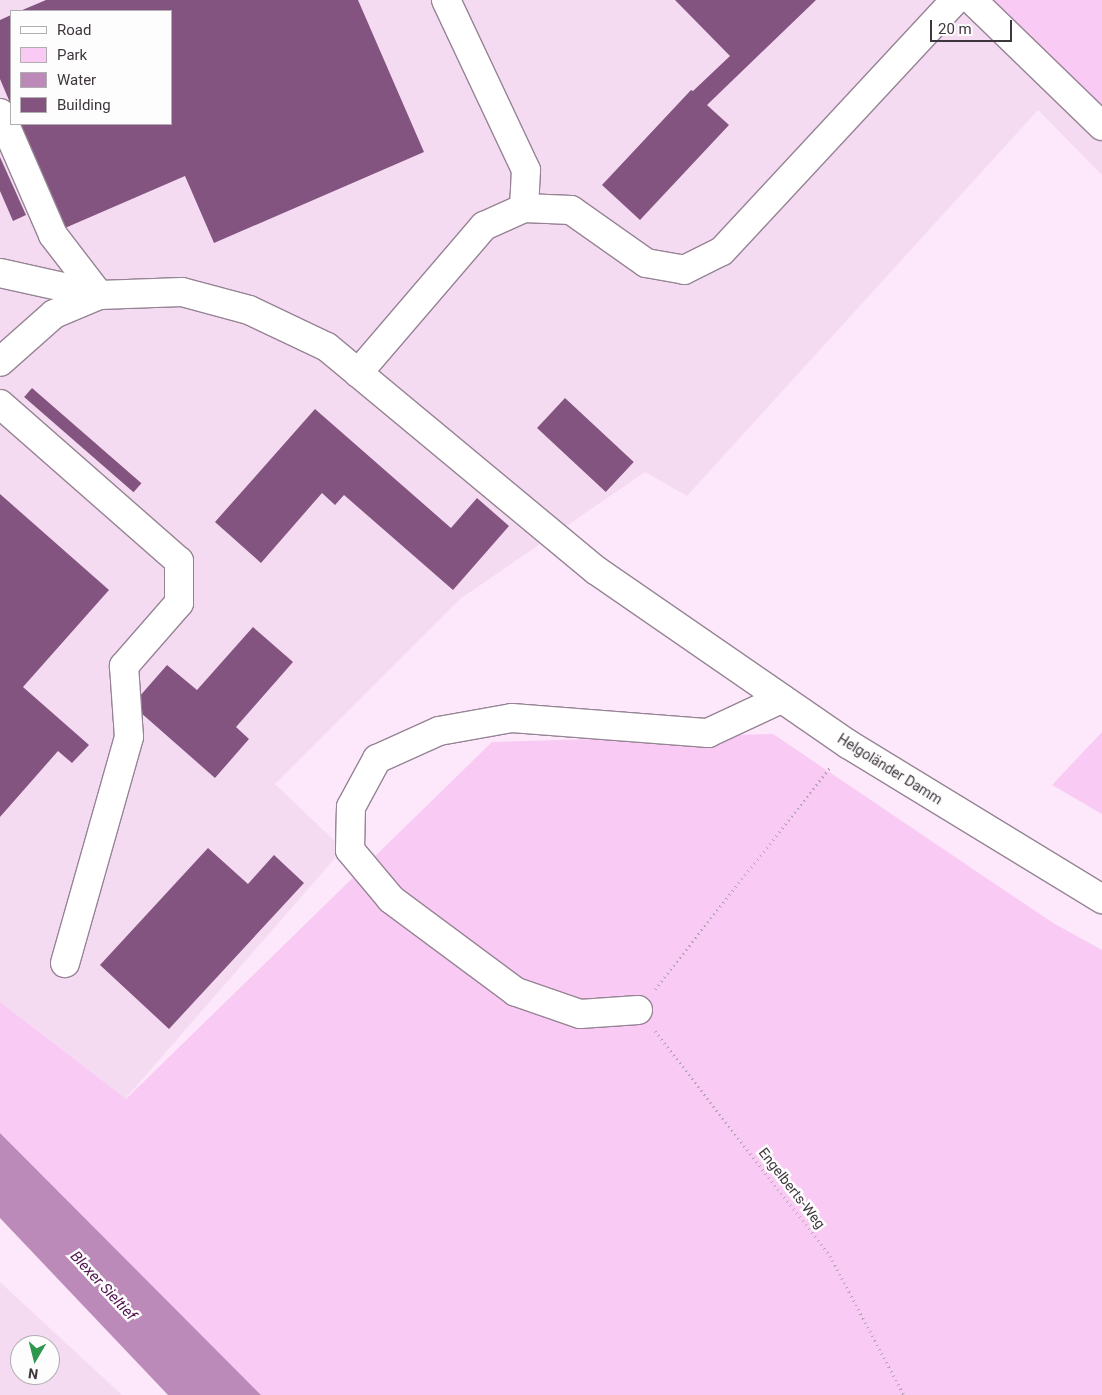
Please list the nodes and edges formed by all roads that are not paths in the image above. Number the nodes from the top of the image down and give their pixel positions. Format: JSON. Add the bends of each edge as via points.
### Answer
{"nodes":[{"id":1,"x":446,"y":0,"type":"edge"},
{"id":2,"x":955,"y":0,"type":"edge"},
{"id":3,"x":972,"y":0,"type":"edge"},
{"id":4,"x":0,"y":113,"type":"edge"},
{"id":5,"x":1102,"y":126,"type":"edge"},
{"id":6,"x":524,"y":208,"type":"junction"},
{"id":7,"x":0,"y":273,"type":"edge"},
{"id":8,"x":99,"y":295,"type":"junction"},
{"id":9,"x":0,"y":362,"type":"edge"},
{"id":10,"x":358,"y":373,"type":"junction"},
{"id":11,"x":0,"y":404,"type":"edge"},
{"id":12,"x":781,"y":699,"type":"junction"},
{"id":13,"x":1102,"y":899,"type":"edge"},
{"id":14,"x":65,"y":963,"type":"dead end"},
{"id":15,"x":638,"y":1010,"type":"road end"}],
"edges":[{"from":1,"to":6,"type":"street","via":[[526,170]]},
{"from":2,"to":6,"type":"street","via":[[722,251],[684,270],[646,263],[571,210]]},
{"from":3,"to":5,"type":"street"},
{"from":4,"to":8,"type":"street","via":[[53,235]]},
{"from":6,"to":10,"type":"street","via":[[484,226]]},
{"from":7,"to":8,"type":"street"},
{"from":8,"to":9,"type":"street","via":[[54,314]]},
{"from":8,"to":10,"type":"street","name":"Helgoländer Damm","via":[[182,292],[249,310],[327,347]]},
{"from":10,"to":12,"type":"street","name":"Helgoländer Damm","via":[[597,571]]},
{"from":11,"to":14,"type":"street","via":[[179,561],[179,603],[124,666],[129,737]]},
{"from":12,"to":13,"type":"street","name":"Helgoländer Damm","via":[[848,744]]},
{"from":12,"to":15,"type":"street","via":[[708,734],[512,718],[439,732],[378,759],[351,807],[350,850],[391,899],[516,992],[580,1014]]}]}
